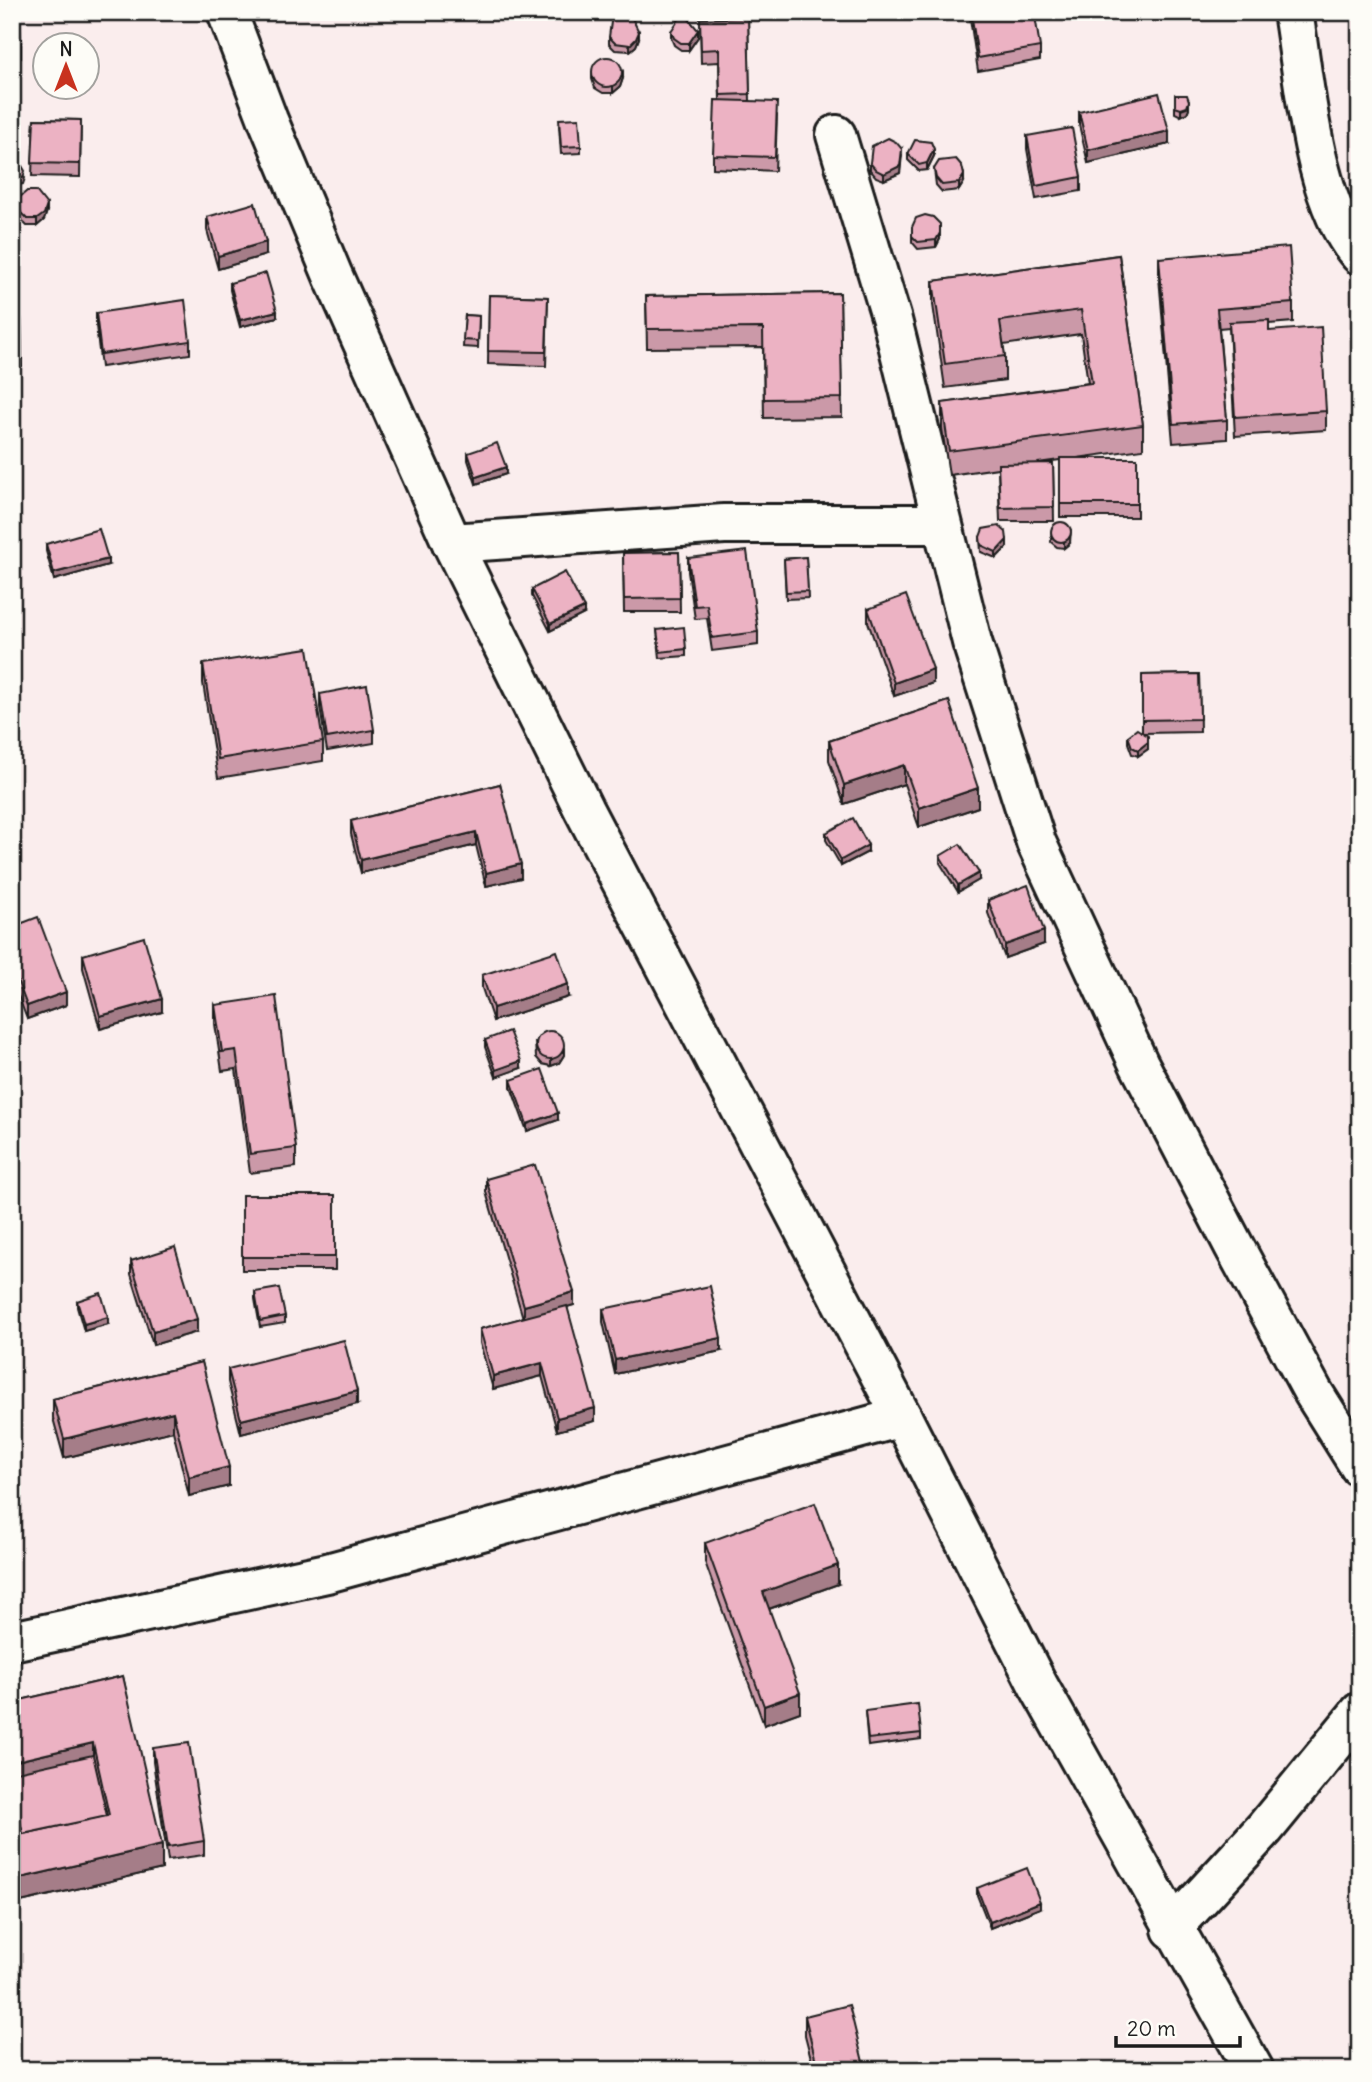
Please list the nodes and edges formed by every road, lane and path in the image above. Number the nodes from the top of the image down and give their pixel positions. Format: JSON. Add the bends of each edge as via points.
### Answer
{"nodes":[{"id":1,"x":227,"y":12,"type":"edge"},
{"id":2,"x":1293,"y":12,"type":"edge"},
{"id":3,"x":836,"y":135,"type":"dead end"},
{"id":4,"x":1360,"y":255,"type":"edge"},
{"id":5,"x":940,"y":524,"type":"junction"},
{"id":6,"x":452,"y":543,"type":"junction"},
{"id":7,"x":902,"y":1417,"type":"junction"},
{"id":8,"x":1360,"y":1467,"type":"edge"},
{"id":9,"x":12,"y":1641,"type":"edge"},
{"id":10,"x":1360,"y":1712,"type":"edge"},
{"id":11,"x":1172,"y":1929,"type":"junction"},
{"id":12,"x":1254,"y":2070,"type":"edge"}],
"edges":[{"from":1,"to":6,"type":"street","via":[[328,264]]},
{"from":2,"to":4,"type":"street","via":[[1320,174],[1336,217]]},
{"from":3,"to":5,"type":"street","via":[[892,320]]},
{"from":5,"to":6,"type":"street","via":[[724,524]]},
{"from":5,"to":8,"type":"street","via":[[1036,842],[1139,1063],[1313,1391]]},
{"from":6,"to":7,"type":"street","via":[[584,810]]},
{"from":7,"to":9,"type":"street","via":[[327,1573]]},
{"from":7,"to":11,"type":"street","via":[[1038,1685]]},
{"from":10,"to":11,"type":"street","via":[[1265,1828]]},
{"from":11,"to":12,"type":"street"}]}
